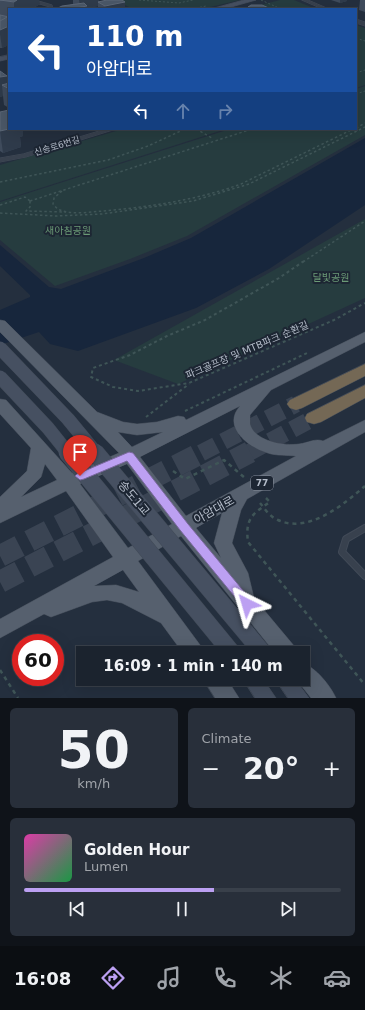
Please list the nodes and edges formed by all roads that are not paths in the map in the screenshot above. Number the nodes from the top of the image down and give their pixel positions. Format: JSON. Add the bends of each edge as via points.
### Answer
{"nodes":[{"id":1,"x":253,"y":0,"type":"edge"},
{"id":2,"x":304,"y":0,"type":"edge"},
{"id":3,"x":32,"y":1,"type":"edge"},
{"id":4,"x":52,"y":8,"type":"edge"},
{"id":5,"x":219,"y":8,"type":"edge"},
{"id":6,"x":324,"y":8,"type":"edge"},
{"id":7,"x":110,"y":130,"type":"edge"},
{"id":8,"x":0,"y":160,"type":"edge"},
{"id":9,"x":0,"y":324,"type":"edge"},
{"id":10,"x":365,"y":336,"type":"edge"},
{"id":11,"x":0,"y":348,"type":"edge"},
{"id":12,"x":365,"y":369,"type":"edge"},
{"id":13,"x":0,"y":377,"type":"edge"},
{"id":14,"x":268,"y":384,"type":"junction"},
{"id":15,"x":365,"y":391,"type":"edge"},
{"id":16,"x":236,"y":400,"type":"junction"},
{"id":17,"x":78,"y":403,"type":"junction"},
{"id":18,"x":0,"y":404,"type":"edge"},
{"id":19,"x":296,"y":404,"type":"tunnel mouth"},
{"id":20,"x":314,"y":418,"type":"tunnel mouth"},
{"id":21,"x":365,"y":425,"type":"edge"},
{"id":22,"x":339,"y":440,"type":"junction"},
{"id":23,"x":39,"y":448,"type":"junction"},
{"id":24,"x":129,"y":456,"type":"junction"},
{"id":25,"x":68,"y":482,"type":"junction"},
{"id":26,"x":242,"y":487,"type":"junction"},
{"id":27,"x":0,"y":508,"type":"edge"},
{"id":28,"x":0,"y":516,"type":"edge"},
{"id":29,"x":184,"y":527,"type":"junction"},
{"id":30,"x":365,"y":528,"type":"edge"},
{"id":31,"x":126,"y":559,"type":"junction"},
{"id":32,"x":365,"y":576,"type":"edge"},
{"id":33,"x":247,"y":604,"type":"junction"},
{"id":34,"x":172,"y":621,"type":"junction"},
{"id":35,"x":7,"y":625,"type":"edge"},
{"id":36,"x":190,"y":646,"type":"edge"},
{"id":37,"x":226,"y":646,"type":"edge"},
{"id":38,"x":257,"y":646,"type":"edge"},
{"id":39,"x":282,"y":646,"type":"edge"},
{"id":40,"x":310,"y":680,"type":"edge"},
{"id":41,"x":219,"y":686,"type":"edge"},
{"id":42,"x":257,"y":686,"type":"edge"},
{"id":43,"x":290,"y":686,"type":"edge"},
{"id":44,"x":228,"y":698,"type":"edge"},
{"id":45,"x":266,"y":698,"type":"edge"},
{"id":46,"x":299,"y":698,"type":"edge"},
{"id":47,"x":325,"y":698,"type":"edge"}],
"edges":[{"from":1,"to":5,"type":"main road"},
{"from":2,"to":6,"type":"street"},
{"from":3,"to":4,"type":"lane","via":[[47,4]]},
{"from":7,"to":8,"type":"street","name":"신송로6번길","via":[[24,156]]},
{"from":9,"to":17,"type":"main road"},
{"from":10,"to":14,"type":"main road"},
{"from":11,"to":38,"type":"main road","name":"송도1교","bridge":true,"via":[[68,419]]},
{"from":12,"to":19,"type":"highway"},
{"from":13,"to":37,"type":"main road","name":"송도1교","bridge":true,"via":[[48,428]]},
{"from":14,"to":16,"type":"main road"},
{"from":14,"to":22,"type":"main road","via":[[242,414],[242,426],[252,439],[270,448],[298,450]]},
{"from":15,"to":20,"type":"highway"},
{"from":16,"to":17,"type":"main road","via":[[157,429],[138,431],[128,430],[99,418]]},
{"from":16,"to":24,"type":"main road"},
{"from":17,"to":24,"type":"main road"},
{"from":18,"to":23,"type":"main road"},
{"from":21,"to":22,"type":"main road","name":"아암대로","number":"77"},
{"from":22,"to":26,"type":"main road","name":"아암대로","number":"77"},
{"from":23,"to":25,"type":"main road"},
{"from":23,"to":27,"type":"main road","via":[[35,473]]},
{"from":24,"to":25,"type":"main road"},
{"from":24,"to":29,"type":"main road"},
{"from":25,"to":28,"type":"main road"},
{"from":25,"to":31,"type":"main road"},
{"from":26,"to":29,"type":"main road","name":"아암대로","number":"77"},
{"from":26,"to":33,"type":"main road","via":[[232,510],[223,543],[238,573]]},
{"from":29,"to":31,"type":"main road","name":"아암대로","number":"77"},
{"from":29,"to":33,"type":"main road"},
{"from":30,"to":32,"type":"lane","via":[[347,537],[342,552]]},
{"from":31,"to":34,"type":"main road"},
{"from":31,"to":35,"type":"main road","name":"아암대로","number":"77"},
{"from":33,"to":39,"type":"main road"},
{"from":34,"to":35,"type":"main road","via":[[141,601],[114,592],[98,593]]},
{"from":34,"to":36,"type":"main road"},
{"from":40,"to":47,"type":"main road"},
{"from":41,"to":44,"type":"main road"},
{"from":42,"to":45,"type":"main road"},
{"from":43,"to":46,"type":"main road"}]}
